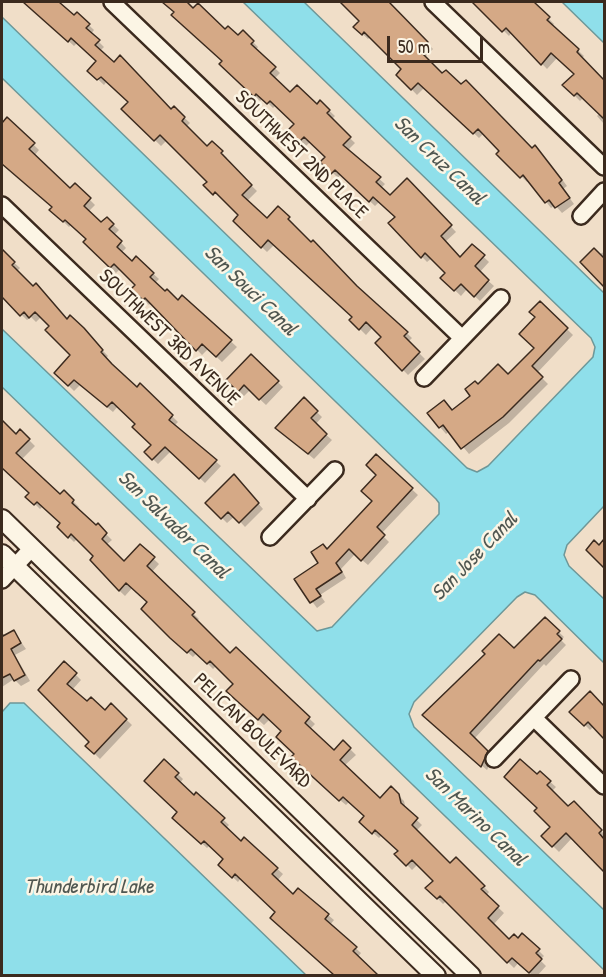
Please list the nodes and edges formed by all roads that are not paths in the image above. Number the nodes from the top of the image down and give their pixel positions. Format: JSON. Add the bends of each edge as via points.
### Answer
{"nodes":[{"id":1,"x":112,"y":2,"type":"edge"},
{"id":2,"x":433,"y":2,"type":"edge"},
{"id":3,"x":604,"y":167,"type":"edge"},
{"id":4,"x":604,"y":191,"type":"edge"},
{"id":5,"x":2,"y":206,"type":"edge"},
{"id":6,"x":581,"y":216,"type":"dead end"},
{"id":7,"x":501,"y":298,"type":"dead end"},
{"id":8,"x":462,"y":338,"type":"junction"},
{"id":9,"x":424,"y":378,"type":"dead end"},
{"id":10,"x":335,"y":470,"type":"dead end"},
{"id":11,"x":308,"y":499,"type":"junction"},
{"id":12,"x":2,"y":519,"type":"edge"},
{"id":13,"x":270,"y":537,"type":"dead end"},
{"id":14,"x":32,"y":548,"type":"junction"},
{"id":15,"x":8,"y":560,"type":"edge"},
{"id":16,"x":2,"y":580,"type":"edge"},
{"id":17,"x":571,"y":679,"type":"dead end"},
{"id":18,"x":534,"y":718,"type":"junction"},
{"id":19,"x":494,"y":759,"type":"dead end"},
{"id":20,"x":275,"y":784,"type":"junction"},
{"id":21,"x":604,"y":786,"type":"edge"},
{"id":22,"x":258,"y":802,"type":"junction"},
{"id":23,"x":436,"y":975,"type":"edge"},
{"id":24,"x":471,"y":975,"type":"edge"}],
"edges":[{"from":1,"to":8,"type":"street","name":"SOUTHWEST 2ND PLACE"},
{"from":2,"to":3,"type":"street"},
{"from":4,"to":6,"type":"street"},
{"from":5,"to":11,"type":"street","name":"SOUTHWEST 3RD AVENUE"},
{"from":7,"to":8,"type":"street"},
{"from":8,"to":9,"type":"street"},
{"from":10,"to":11,"type":"street"},
{"from":11,"to":13,"type":"street"},
{"from":12,"to":14,"type":"street","name":"PELICAN BOULEVARD"},
{"from":14,"to":15,"type":"street"},
{"from":14,"to":20,"type":"street","name":"PELICAN BOULEVARD"},
{"from":15,"to":16,"type":"street"},
{"from":15,"to":22,"type":"street"},
{"from":17,"to":18,"type":"street"},
{"from":18,"to":19,"type":"street"},
{"from":18,"to":21,"type":"street"},
{"from":20,"to":22,"type":"street"},
{"from":20,"to":24,"type":"street","name":"PELICAN BOULEVARD"},
{"from":22,"to":23,"type":"street"}]}
